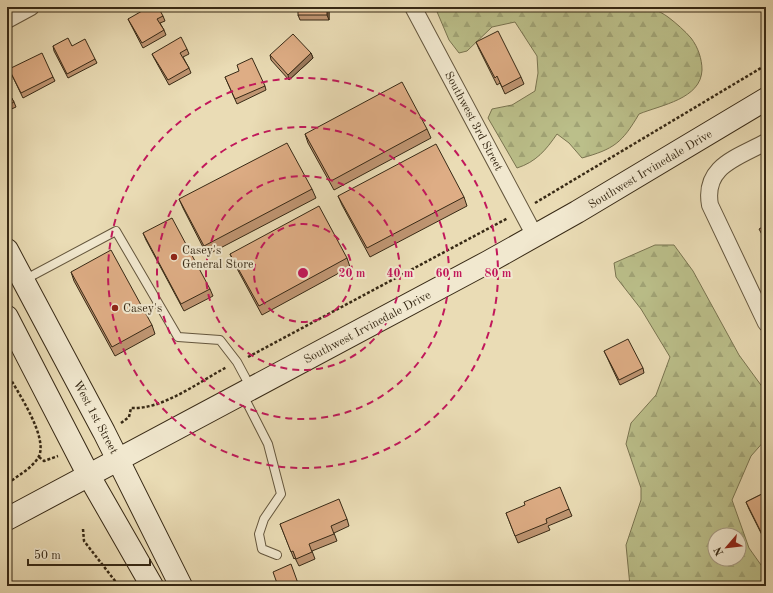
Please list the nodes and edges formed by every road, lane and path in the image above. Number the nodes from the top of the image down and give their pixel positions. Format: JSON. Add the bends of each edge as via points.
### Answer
{"nodes":[{"id":1,"x":31,"y":7,"type":"edge"},
{"id":2,"x":414,"y":7,"type":"edge"},
{"id":3,"x":7,"y":20,"type":"edge"},
{"id":4,"x":766,"y":65,"type":"edge"},
{"id":5,"x":766,"y":99,"type":"edge"},
{"id":6,"x":766,"y":142,"type":"edge"},
{"id":7,"x":522,"y":211,"type":"junction"},
{"id":8,"x":535,"y":236,"type":"junction"},
{"id":9,"x":7,"y":250,"type":"edge"},
{"id":10,"x":23,"y":280,"type":"junction"},
{"id":11,"x":7,"y":317,"type":"edge"},
{"id":12,"x":766,"y":323,"type":"edge"},
{"id":13,"x":237,"y":362,"type":"junction"},
{"id":14,"x":7,"y":373,"type":"edge"},
{"id":15,"x":247,"y":391,"type":"junction"},
{"id":16,"x":129,"y":417,"type":"dead end"},
{"id":17,"x":39,"y":457,"type":"junction"},
{"id":18,"x":119,"y":460,"type":"junction"},
{"id":19,"x":44,"y":461,"type":"dead end"},
{"id":20,"x":89,"y":476,"type":"junction"},
{"id":21,"x":7,"y":484,"type":"edge"},
{"id":22,"x":7,"y":519,"type":"edge"},
{"id":23,"x":83,"y":529,"type":"dead end"},
{"id":24,"x":277,"y":555,"type":"dead end"},
{"id":25,"x":120,"y":586,"type":"edge"},
{"id":26,"x":152,"y":586,"type":"edge"},
{"id":27,"x":181,"y":586,"type":"edge"}],
"edges":[{"from":1,"to":3,"type":"street"},
{"from":2,"to":7,"type":"street","name":"Southwest 3rd Street"},
{"from":4,"to":7,"type":"path"},
{"from":5,"to":8,"type":"main road","name":"Southwest Irvinedale Drive"},
{"from":6,"to":12,"type":"street","via":[[720,167],[709,183],[708,194],[710,205]]},
{"from":7,"to":8,"type":"street","name":"Southwest 3rd Street"},
{"from":7,"to":13,"type":"path"},
{"from":8,"to":15,"type":"main road","name":"Southwest Irvinedale Drive"},
{"from":9,"to":10,"type":"main road","name":"West 1st Street"},
{"from":10,"to":13,"type":"lane","via":[[116,231],[178,336],[220,340]]},
{"from":10,"to":18,"type":"main road","name":"West 1st Street"},
{"from":11,"to":20,"type":"main road"},
{"from":13,"to":15,"type":"lane"},
{"from":13,"to":16,"type":"path","via":[[166,400],[145,407],[131,408]]},
{"from":14,"to":17,"type":"path","via":[[39,434]]},
{"from":15,"to":18,"type":"main road","name":"Southwest Irvinedale Drive"},
{"from":15,"to":24,"type":"lane","via":[[268,444],[281,494],[264,519],[259,534],[262,550]]},
{"from":17,"to":19,"type":"path"},
{"from":17,"to":21,"type":"path"},
{"from":18,"to":20,"type":"main road","name":"Southwest Irvinedale Drive"},
{"from":18,"to":27,"type":"main road","name":"West 1st Street"},
{"from":20,"to":22,"type":"main road","name":"Southwest Irvinedale Drive"},
{"from":20,"to":26,"type":"main road"},
{"from":23,"to":25,"type":"path","via":[[84,541]]}]}
